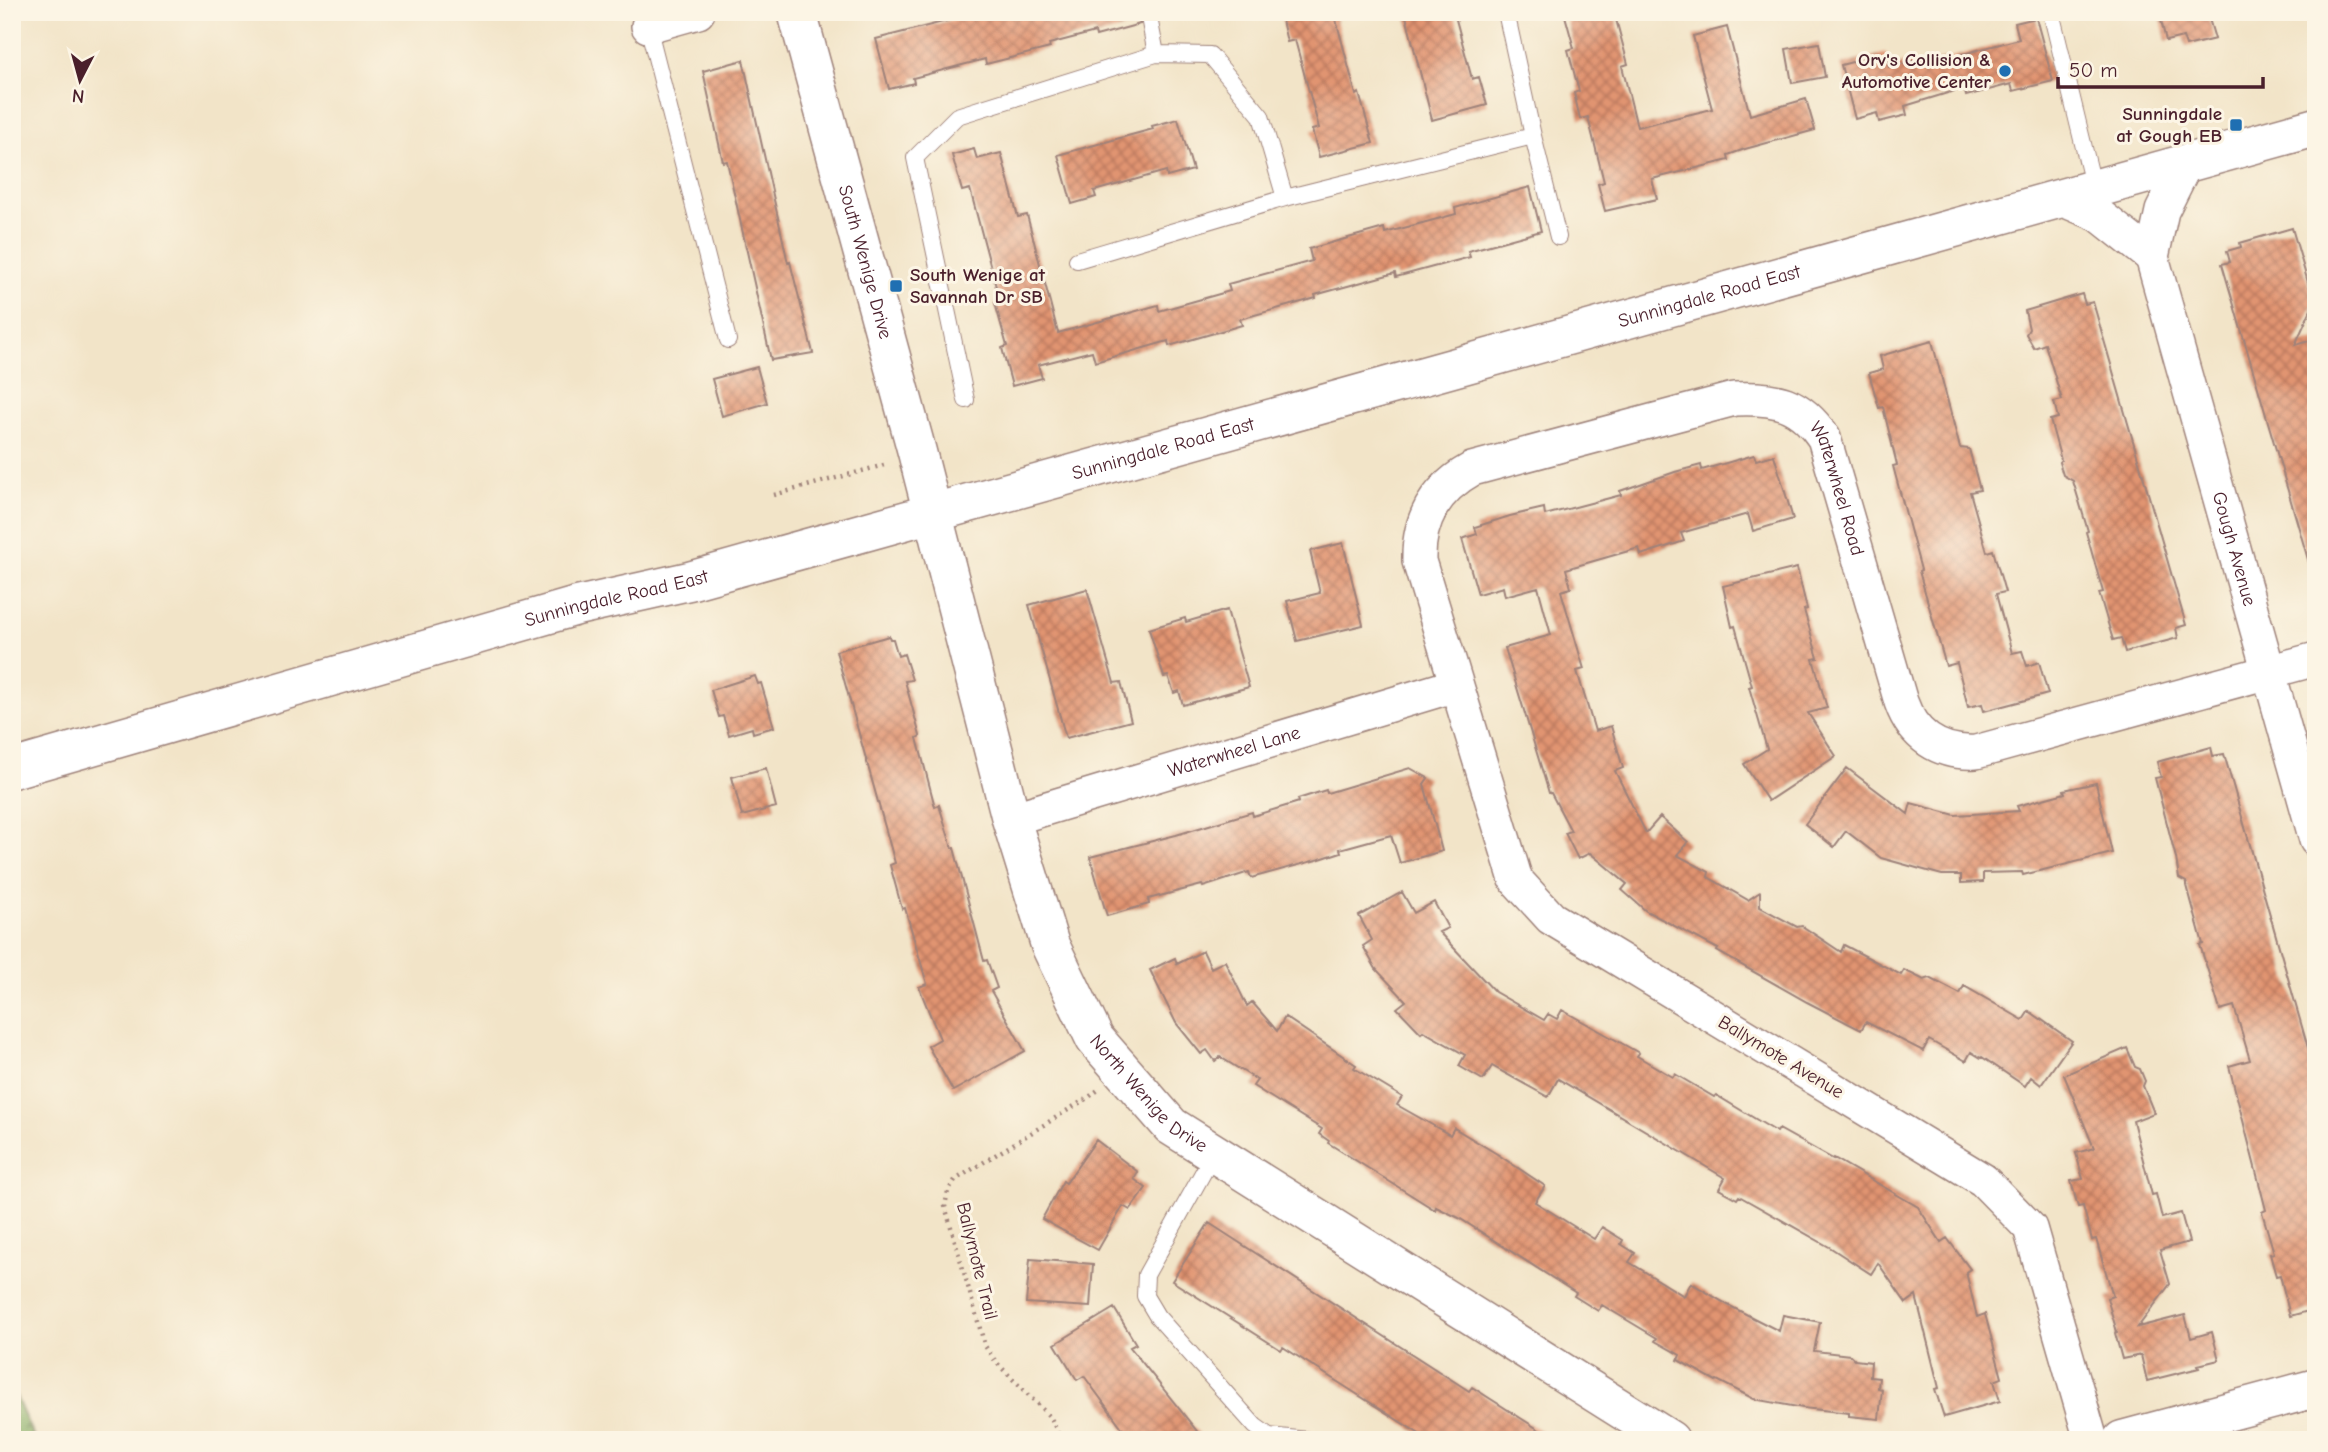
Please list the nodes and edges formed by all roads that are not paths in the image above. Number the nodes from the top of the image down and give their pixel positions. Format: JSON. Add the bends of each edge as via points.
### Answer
{"nodes":[{"id":1,"x":698,"y":12,"type":"edge"},
{"id":2,"x":797,"y":12,"type":"edge"},
{"id":3,"x":1148,"y":12,"type":"edge"},
{"id":4,"x":1506,"y":12,"type":"edge"},
{"id":5,"x":2051,"y":12,"type":"edge"},
{"id":6,"x":648,"y":26,"type":"joint"},
{"id":7,"x":1156,"y":54,"type":"junction"},
{"id":8,"x":2316,"y":127,"type":"edge"},
{"id":9,"x":1533,"y":136,"type":"junction"},
{"id":10,"x":2186,"y":163,"type":"junction"},
{"id":11,"x":2077,"y":194,"type":"junction"},
{"id":12,"x":1285,"y":198,"type":"junction"},
{"id":13,"x":1558,"y":237,"type":"dead end"},
{"id":14,"x":2152,"y":257,"type":"junction"},
{"id":15,"x":1077,"y":260,"type":"dead end"},
{"id":16,"x":727,"y":340,"type":"dead end"},
{"id":17,"x":966,"y":400,"type":"dead end"},
{"id":18,"x":933,"y":513,"type":"junction"},
{"id":19,"x":2316,"y":659,"type":"edge"},
{"id":20,"x":2270,"y":673,"type":"junction"},
{"id":21,"x":1456,"y":685,"type":"junction"},
{"id":22,"x":12,"y":769,"type":"edge"},
{"id":23,"x":1011,"y":819,"type":"junction"},
{"id":24,"x":2316,"y":840,"type":"edge"},
{"id":25,"x":1214,"y":1153,"type":"junction"},
{"id":26,"x":2316,"y":1388,"type":"edge"},
{"id":27,"x":1308,"y":1440,"type":"edge"},
{"id":28,"x":1670,"y":1440,"type":"edge"},
{"id":29,"x":2091,"y":1440,"type":"edge"},
{"id":30,"x":2122,"y":1440,"type":"edge"}],
"edges":[{"from":1,"to":6,"type":"street"},
{"from":2,"to":18,"type":"main road","name":"South Wenige Drive"},
{"from":3,"to":7,"type":"lane"},
{"from":4,"to":9,"type":"lane"},
{"from":5,"to":11,"type":"lane"},
{"from":6,"to":16,"type":"lane"},
{"from":7,"to":12,"type":"lane","via":[[1210,55],[1261,116]]},
{"from":7,"to":17,"type":"lane","via":[[957,116],[915,158]]},
{"from":8,"to":10,"type":"main road","name":"Sunningdale Road East"},
{"from":9,"to":12,"type":"lane"},
{"from":9,"to":13,"type":"lane"},
{"from":10,"to":11,"type":"main road","name":"Sunningdale Road East"},
{"from":10,"to":14,"type":"street","name":"Gough Avenue","via":[[2162,211]]},
{"from":11,"to":14,"type":"street"},
{"from":11,"to":18,"type":"main road","name":"Sunningdale Road East"},
{"from":12,"to":15,"type":"lane"},
{"from":14,"to":20,"type":"street","name":"Gough Avenue"},
{"from":18,"to":22,"type":"main road","name":"Sunningdale Road East","via":[[689,581],[577,606]]},
{"from":18,"to":23,"type":"main road","name":"North Wenige Drive"},
{"from":19,"to":20,"type":"street","name":"Waterwheel Road"},
{"from":20,"to":21,"type":"street","name":"Waterwheel Road","via":[[1976,752],[1953,752],[1933,744],[1916,731],[1901,702],[1824,438],[1802,413],[1772,399],[1755,398],[1734,399],[1486,464],[1449,484],[1425,519],[1419,561]]},
{"from":20,"to":24,"type":"street","name":"Gough Avenue"},
{"from":21,"to":23,"type":"street","name":"Waterwheel Lane"},
{"from":21,"to":29,"type":"street","name":"Ballymote Avenue","via":[[1517,880],[1551,918],[1983,1180],[2030,1228]]},
{"from":23,"to":25,"type":"main road","name":"North Wenige Drive","via":[[1050,945],[1095,1038],[1171,1126]]},
{"from":25,"to":27,"type":"lane","via":[[1146,1275],[1144,1296],[1255,1426],[1269,1436]]},
{"from":25,"to":28,"type":"main road","name":"North Wenige Drive"},
{"from":26,"to":30,"type":"main road"}]}
